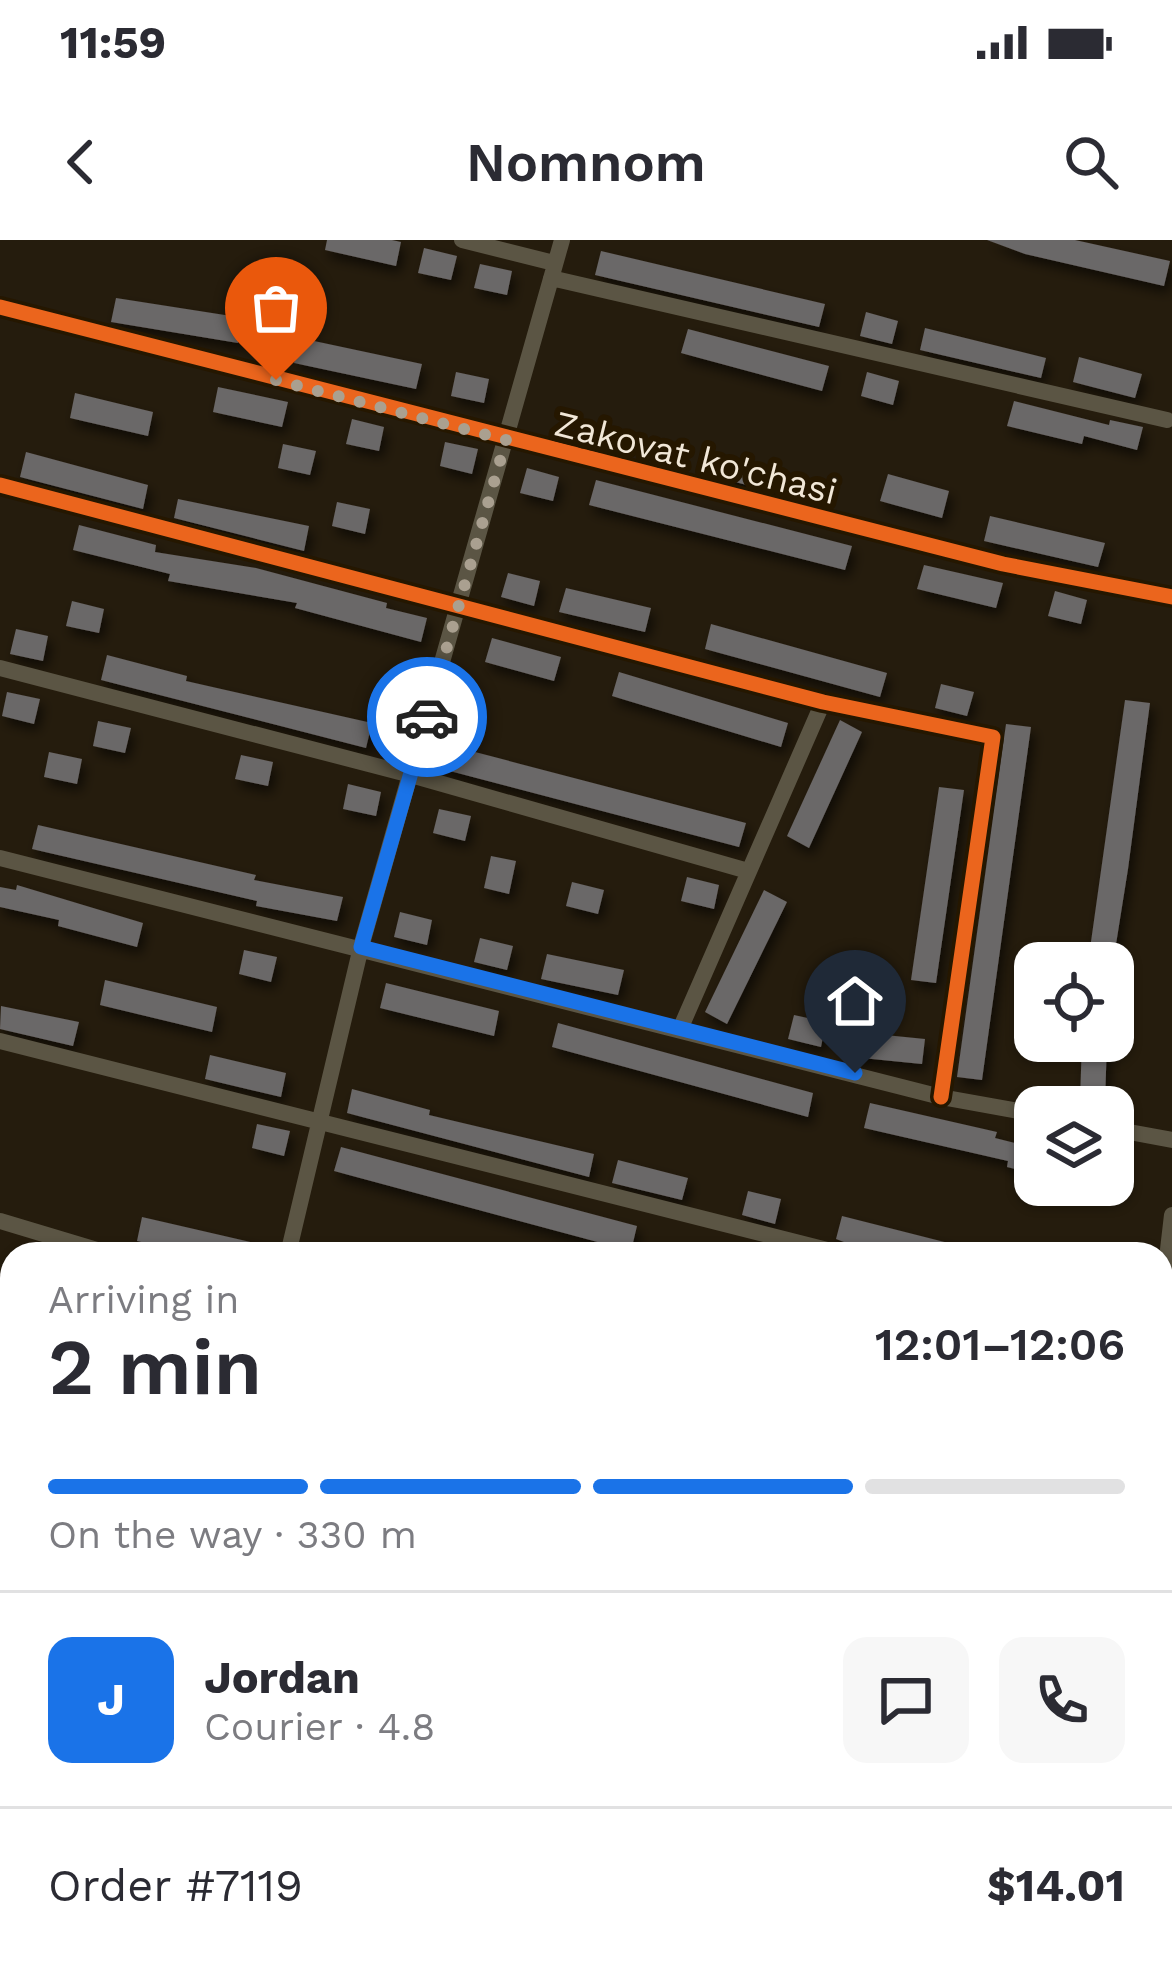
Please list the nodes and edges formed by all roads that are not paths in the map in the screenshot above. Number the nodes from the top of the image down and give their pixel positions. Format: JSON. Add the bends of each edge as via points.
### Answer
{"nodes":[{"id":1,"x":462,"y":240,"type":"edge"},
{"id":2,"x":562,"y":240,"type":"edge"},
{"id":3,"x":553,"y":270,"type":"junction"},
{"id":4,"x":0,"y":307,"type":"edge"},
{"id":5,"x":1167,"y":420,"type":"dead end"},
{"id":6,"x":506,"y":440,"type":"junction"},
{"id":7,"x":0,"y":485,"type":"edge"},
{"id":8,"x":1172,"y":597,"type":"edge"},
{"id":9,"x":458,"y":602,"type":"junction"},
{"id":10,"x":0,"y":668,"type":"edge"},
{"id":11,"x":823,"y":702,"type":"junction"},
{"id":12,"x":411,"y":775,"type":"junction"},
{"id":13,"x":0,"y":858,"type":"edge"},
{"id":14,"x":748,"y":871,"type":"junction"},
{"id":15,"x":361,"y":947,"type":"junction"},
{"id":16,"x":681,"y":1027,"type":"junction"},
{"id":17,"x":0,"y":1041,"type":"edge"},
{"id":18,"x":941,"y":1096,"type":"junction"},
{"id":19,"x":1014,"y":1110,"type":"edge"},
{"id":20,"x":319,"y":1120,"type":"junction"},
{"id":21,"x":1134,"y":1133,"type":"edge"},
{"id":22,"x":1172,"y":1140,"type":"edge"},
{"id":23,"x":0,"y":1221,"type":"edge"},
{"id":24,"x":66,"y":1242,"type":"edge"},
{"id":25,"x":291,"y":1242,"type":"edge"},
{"id":26,"x":795,"y":1242,"type":"edge"}],
"edges":[{"from":1,"to":3,"type":"street"},
{"from":2,"to":3,"type":"street"},
{"from":3,"to":5,"type":"street"},
{"from":3,"to":6,"type":"street"},
{"from":4,"to":6,"type":"street","name":"Zakovat ko'chasi"},
{"from":6,"to":8,"type":"street","name":"Zakovat ko'chasi","via":[[1003,564]]},
{"from":6,"to":9,"type":"street"},
{"from":7,"to":9,"type":"street"},
{"from":9,"to":11,"type":"street"},
{"from":9,"to":12,"type":"street"},
{"from":10,"to":12,"type":"street"},
{"from":11,"to":14,"type":"street"},
{"from":11,"to":18,"type":"street","via":[[993,737]]},
{"from":12,"to":14,"type":"street"},
{"from":12,"to":15,"type":"street"},
{"from":13,"to":15,"type":"street"},
{"from":14,"to":16,"type":"street"},
{"from":15,"to":16,"type":"street"},
{"from":15,"to":20,"type":"street"},
{"from":16,"to":18,"type":"street"},
{"from":17,"to":20,"type":"street"},
{"from":18,"to":19,"type":"street"},
{"from":20,"to":25,"type":"street"},
{"from":20,"to":26,"type":"street"},
{"from":21,"to":22,"type":"street"},
{"from":23,"to":24,"type":"street"}]}
